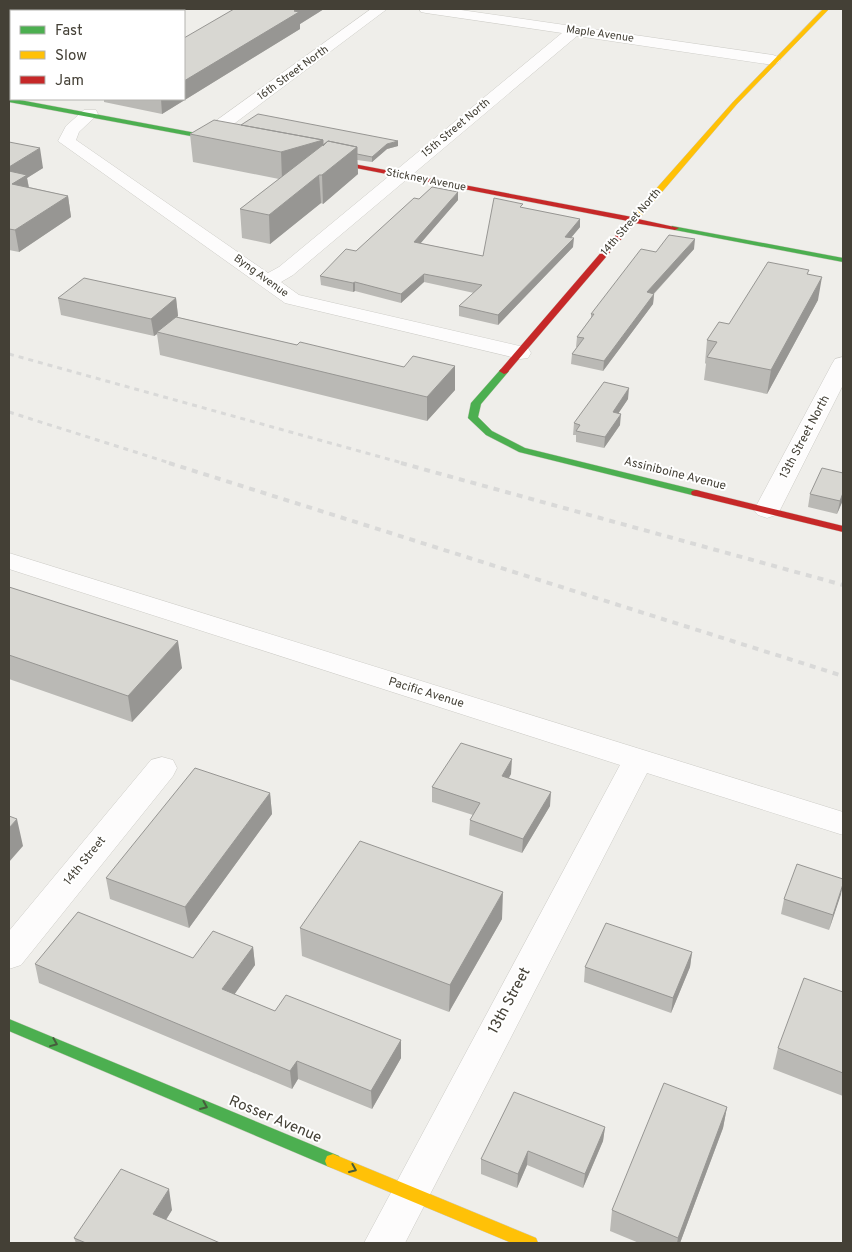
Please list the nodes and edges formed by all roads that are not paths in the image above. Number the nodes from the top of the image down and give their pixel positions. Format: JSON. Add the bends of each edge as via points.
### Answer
{"nodes":[{"id":1,"x":380,"y":9,"type":"edge"},
{"id":2,"x":426,"y":9,"type":"edge"},
{"id":3,"x":826,"y":9,"type":"edge"},
{"id":4,"x":574,"y":31,"type":"junction"},
{"id":5,"x":773,"y":60,"type":"junction"},
{"id":6,"x":9,"y":100,"type":"edge"},
{"id":7,"x":90,"y":114,"type":"junction"},
{"id":8,"x":205,"y":137,"type":"junction"},
{"id":9,"x":242,"y":144,"type":"edge"},
{"id":10,"x":308,"y":157,"type":"edge"},
{"id":11,"x":401,"y":175,"type":"junction"},
{"id":12,"x":633,"y":219,"type":"junction"},
{"id":13,"x":843,"y":260,"type":"edge"},
{"id":14,"x":268,"y":281,"type":"junction"},
{"id":15,"x":520,"y":353,"type":"junction"},
{"id":16,"x":843,"y":364,"type":"edge"},
{"id":17,"x":500,"y":441,"type":"joint"},
{"id":18,"x":767,"y":510,"type":"junction"},
{"id":19,"x":843,"y":529,"type":"edge"},
{"id":20,"x":9,"y":561,"type":"edge"},
{"id":21,"x":638,"y":760,"type":"junction"},
{"id":22,"x":162,"y":768,"type":"dead end"},
{"id":23,"x":843,"y":824,"type":"edge"},
{"id":24,"x":9,"y":955,"type":"edge"},
{"id":25,"x":9,"y":1025,"type":"edge"},
{"id":26,"x":410,"y":1193,"type":"junction"},
{"id":27,"x":384,"y":1243,"type":"edge"},
{"id":28,"x":530,"y":1243,"type":"edge"}],
"edges":[{"from":1,"to":8,"type":"street","name":"16th Street North"},
{"from":2,"to":4,"type":"street","name":"Maple Avenue"},
{"from":3,"to":5,"type":"street","name":"14th Street North"},
{"from":4,"to":5,"type":"street","name":"Maple Avenue"},
{"from":4,"to":11,"type":"street","name":"15th Street North"},
{"from":5,"to":12,"type":"street","name":"14th Street North"},
{"from":6,"to":7,"type":"street"},
{"from":7,"to":8,"type":"street"},
{"from":7,"to":14,"type":"street","name":"Byng Avenue","via":[[72,130],[67,140]]},
{"from":8,"to":9,"type":"street"},
{"from":10,"to":11,"type":"street","name":"Stickney Avenue"},
{"from":11,"to":12,"type":"street","name":"Stickney Avenue"},
{"from":11,"to":14,"type":"street","name":"15th Street North","via":[[286,271]]},
{"from":12,"to":13,"type":"street","name":"Stickney Avenue"},
{"from":12,"to":15,"type":"street","name":"14th Street North"},
{"from":14,"to":15,"type":"street","name":"Byng Avenue","via":[[292,299]]},
{"from":15,"to":17,"type":"street","name":"14th Street North","via":[[476,403],[473,418],[482,429]]},
{"from":16,"to":18,"type":"street","name":"13th Street North"},
{"from":17,"to":18,"type":"street","name":"Assiniboine Avenue","via":[[531,452]]},
{"from":18,"to":19,"type":"street","name":"Assiniboine Avenue"},
{"from":20,"to":21,"type":"street","name":"Pacific Avenue"},
{"from":21,"to":23,"type":"street","name":"Pacific Avenue"},
{"from":21,"to":26,"type":"street","name":"13th Street"},
{"from":22,"to":24,"type":"street","name":"14th Street"},
{"from":25,"to":26,"type":"street","name":"Rosser Avenue","one_way":true},
{"from":26,"to":27,"type":"street","name":"13th Street"},
{"from":26,"to":28,"type":"street","name":"Rosser Avenue"}]}
